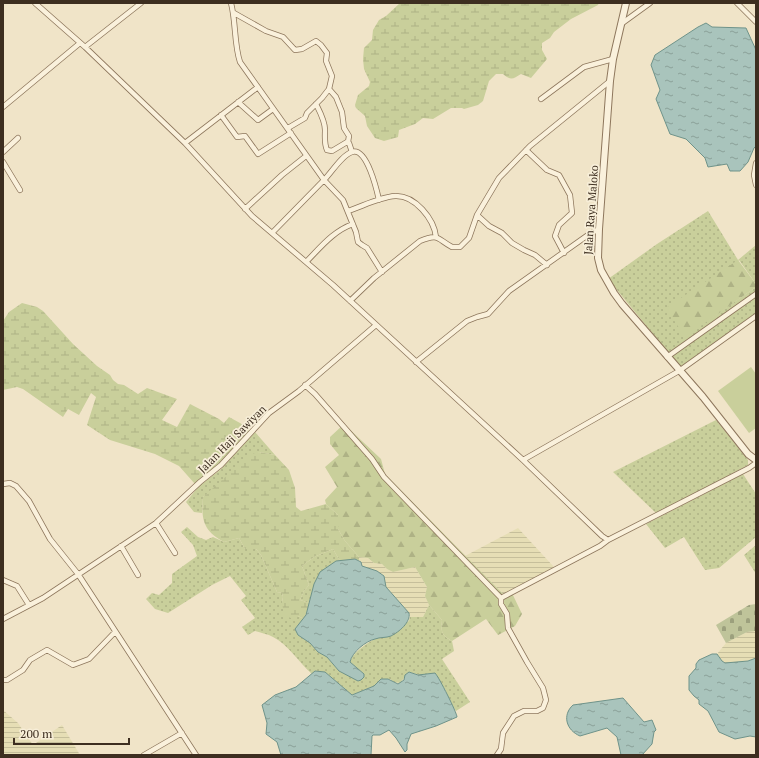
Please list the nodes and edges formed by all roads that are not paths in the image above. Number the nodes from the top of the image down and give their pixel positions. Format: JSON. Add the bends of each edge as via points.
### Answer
{"nodes":[{"id":1,"x":35,"y":3,"type":"edge"},
{"id":2,"x":140,"y":3,"type":"edge"},
{"id":3,"x":231,"y":3,"type":"edge"},
{"id":4,"x":626,"y":3,"type":"edge"},
{"id":5,"x":650,"y":3,"type":"edge"},
{"id":6,"x":737,"y":3,"type":"edge"},
{"id":7,"x":234,"y":14,"type":"junction"},
{"id":8,"x":756,"y":22,"type":"edge"},
{"id":9,"x":621,"y":24,"type":"junction"},
{"id":10,"x":80,"y":43,"type":"junction"},
{"id":11,"x":85,"y":47,"type":"junction"},
{"id":12,"x":613,"y":59,"type":"junction"},
{"id":13,"x":610,"y":81,"type":"junction"},
{"id":14,"x":258,"y":88,"type":"junction"},
{"id":15,"x":329,"y":89,"type":"junction"},
{"id":16,"x":541,"y":99,"type":"dead end"},
{"id":17,"x":238,"y":102,"type":"junction"},
{"id":18,"x":316,"y":104,"type":"junction"},
{"id":19,"x":3,"y":107,"type":"edge"},
{"id":20,"x":273,"y":109,"type":"junction"},
{"id":21,"x":221,"y":115,"type":"junction"},
{"id":22,"x":288,"y":128,"type":"junction"},
{"id":23,"x":291,"y":133,"type":"junction"},
{"id":24,"x":18,"y":138,"type":"dead end"},
{"id":25,"x":348,"y":142,"type":"junction"},
{"id":26,"x":185,"y":143,"type":"junction"},
{"id":27,"x":526,"y":150,"type":"junction"},
{"id":28,"x":3,"y":152,"type":"edge"},
{"id":29,"x":352,"y":152,"type":"junction"},
{"id":30,"x":306,"y":156,"type":"junction"},
{"id":31,"x":3,"y":162,"type":"edge"},
{"id":32,"x":756,"y":163,"type":"edge"},
{"id":33,"x":324,"y":180,"type":"junction"},
{"id":34,"x":756,"y":185,"type":"edge"},
{"id":35,"x":20,"y":190,"type":"dead end"},
{"id":36,"x":379,"y":200,"type":"junction"},
{"id":37,"x":245,"y":209,"type":"junction"},
{"id":38,"x":348,"y":211,"type":"junction"},
{"id":39,"x":478,"y":215,"type":"junction"},
{"id":40,"x":353,"y":224,"type":"junction"},
{"id":41,"x":599,"y":229,"type":"junction"},
{"id":42,"x":272,"y":233,"type":"junction"},
{"id":43,"x":436,"y":237,"type":"junction"},
{"id":44,"x":564,"y":253,"type":"junction"},
{"id":45,"x":306,"y":262,"type":"junction"},
{"id":46,"x":547,"y":265,"type":"junction"},
{"id":47,"x":382,"y":272,"type":"junction"},
{"id":48,"x":756,"y":294,"type":"edge"},
{"id":49,"x":350,"y":301,"type":"junction"},
{"id":50,"x":756,"y":316,"type":"edge"},
{"id":51,"x":376,"y":325,"type":"junction"},
{"id":52,"x":667,"y":357,"type":"junction"},
{"id":53,"x":416,"y":362,"type":"junction"},
{"id":54,"x":679,"y":371,"type":"junction"},
{"id":55,"x":306,"y":385,"type":"junction"},
{"id":56,"x":523,"y":460,"type":"junction"},
{"id":57,"x":756,"y":462,"type":"edge"},
{"id":58,"x":3,"y":484,"type":"edge"},
{"id":59,"x":156,"y":524,"type":"junction"},
{"id":60,"x":608,"y":540,"type":"junction"},
{"id":61,"x":121,"y":546,"type":"junction"},
{"id":62,"x":174,"y":553,"type":"dead end"},
{"id":63,"x":78,"y":574,"type":"junction"},
{"id":64,"x":138,"y":576,"type":"dead end"},
{"id":65,"x":3,"y":580,"type":"edge"},
{"id":66,"x":501,"y":598,"type":"junction"},
{"id":67,"x":29,"y":605,"type":"junction"},
{"id":68,"x":3,"y":619,"type":"edge"},
{"id":69,"x":115,"y":632,"type":"junction"},
{"id":70,"x":3,"y":680,"type":"edge"},
{"id":71,"x":182,"y":733,"type":"junction"},
{"id":72,"x":144,"y":755,"type":"edge"},
{"id":73,"x":196,"y":755,"type":"edge"},
{"id":74,"x":497,"y":755,"type":"edge"}],
"edges":[{"from":1,"to":10,"type":"street"},
{"from":2,"to":11,"type":"street"},
{"from":3,"to":7,"type":"street"},
{"from":4,"to":9,"type":"street","name":"Jalan Raya Maloko"},
{"from":5,"to":9,"type":"street"},
{"from":6,"to":8,"type":"street"},
{"from":7,"to":14,"type":"street","via":[[239,58]]},
{"from":7,"to":15,"type":"street","via":[[283,37],[295,50],[315,41],[319,42],[327,54],[326,61],[332,76]]},
{"from":9,"to":12,"type":"street","name":"Jalan Raya Maloko"},
{"from":10,"to":11,"type":"street"},
{"from":10,"to":19,"type":"street"},
{"from":11,"to":26,"type":"street"},
{"from":12,"to":13,"type":"street","name":"Jalan Raya Maloko"},
{"from":12,"to":16,"type":"street","via":[[584,67]]},
{"from":13,"to":27,"type":"street"},
{"from":13,"to":41,"type":"street","name":"Jalan Raya Maloko"},
{"from":14,"to":17,"type":"street"},
{"from":14,"to":20,"type":"street"},
{"from":15,"to":18,"type":"street"},
{"from":15,"to":25,"type":"street","via":[[335,95],[341,110],[344,127],[349,136]]},
{"from":17,"to":20,"type":"street","via":[[258,120]]},
{"from":17,"to":21,"type":"street"},
{"from":18,"to":22,"type":"street","via":[[304,119]]},
{"from":18,"to":25,"type":"street","via":[[325,126],[324,141],[327,150],[331,151]]},
{"from":20,"to":22,"type":"street"},
{"from":21,"to":23,"type":"street","via":[[236,136],[245,136],[258,154]]},
{"from":21,"to":26,"type":"street"},
{"from":22,"to":23,"type":"street"},
{"from":23,"to":30,"type":"street"},
{"from":24,"to":28,"type":"street"},
{"from":25,"to":29,"type":"street"},
{"from":26,"to":37,"type":"street"},
{"from":27,"to":39,"type":"street","via":[[499,178]]},
{"from":27,"to":44,"type":"street","via":[[547,170],[559,175],[570,195],[572,214],[559,225],[555,236]]},
{"from":29,"to":33,"type":"street","via":[[338,162]]},
{"from":29,"to":36,"type":"street","via":[[361,155],[372,172]]},
{"from":30,"to":33,"type":"street"},
{"from":30,"to":37,"type":"street"},
{"from":31,"to":35,"type":"street"},
{"from":32,"to":34,"type":"street"},
{"from":33,"to":38,"type":"street","via":[[340,196]]},
{"from":33,"to":42,"type":"street"},
{"from":36,"to":38,"type":"street"},
{"from":36,"to":43,"type":"street","via":[[394,196],[418,205],[432,224]]},
{"from":37,"to":42,"type":"street"},
{"from":38,"to":40,"type":"street"},
{"from":39,"to":43,"type":"street","via":[[469,238],[460,247],[452,247]]},
{"from":39,"to":46,"type":"street","via":[[491,227],[502,232],[512,243],[535,255]]},
{"from":40,"to":45,"type":"street","via":[[342,228]]},
{"from":40,"to":47,"type":"street","via":[[358,242],[368,249]]},
{"from":41,"to":44,"type":"street"},
{"from":41,"to":52,"type":"street","name":"Jalan Raya Maloko","via":[[598,258],[601,270],[622,304]]},
{"from":42,"to":45,"type":"street"},
{"from":43,"to":47,"type":"street","via":[[420,241]]},
{"from":44,"to":46,"type":"street"},
{"from":45,"to":49,"type":"street"},
{"from":46,"to":53,"type":"street","via":[[509,291],[488,314],[467,321]]},
{"from":47,"to":49,"type":"street"},
{"from":48,"to":52,"type":"street"},
{"from":49,"to":51,"type":"street"},
{"from":50,"to":54,"type":"street"},
{"from":51,"to":53,"type":"street"},
{"from":51,"to":55,"type":"street","name":"Jalan Haji Sawiyan"},
{"from":52,"to":54,"type":"street","name":"Jalan Raya Maloko"},
{"from":53,"to":56,"type":"street"},
{"from":54,"to":56,"type":"street"},
{"from":54,"to":57,"type":"street","name":"Jalan Raya Maloko"},
{"from":55,"to":59,"type":"street","name":"Jalan Haji Sawiyan","via":[[269,413],[215,471]]},
{"from":55,"to":66,"type":"street","via":[[372,459],[384,477]]},
{"from":56,"to":60,"type":"street"},
{"from":57,"to":60,"type":"street","via":[[736,475]]},
{"from":58,"to":63,"type":"street","via":[[10,483],[16,486],[29,501],[50,539]]},
{"from":59,"to":61,"type":"street","name":"Jalan Haji Sawiyan"},
{"from":59,"to":62,"type":"street"},
{"from":60,"to":66,"type":"street"},
{"from":61,"to":63,"type":"street","name":"Jalan Haji Sawiyan"},
{"from":61,"to":64,"type":"street"},
{"from":63,"to":67,"type":"street","name":"Jalan Haji Sawiyan"},
{"from":63,"to":69,"type":"street"},
{"from":65,"to":67,"type":"street","via":[[17,586]]},
{"from":66,"to":74,"type":"street","via":[[501,604],[507,614],[508,628],[543,688],[546,700],[543,708],[537,711],[524,711],[514,716],[503,733],[501,749]]},
{"from":67,"to":68,"type":"street","name":"Jalan Haji Sawiyan"},
{"from":69,"to":70,"type":"street","via":[[89,659],[73,665],[47,650],[30,660],[22,670]]},
{"from":69,"to":71,"type":"street"},
{"from":71,"to":72,"type":"street"},
{"from":71,"to":73,"type":"street"}]}
